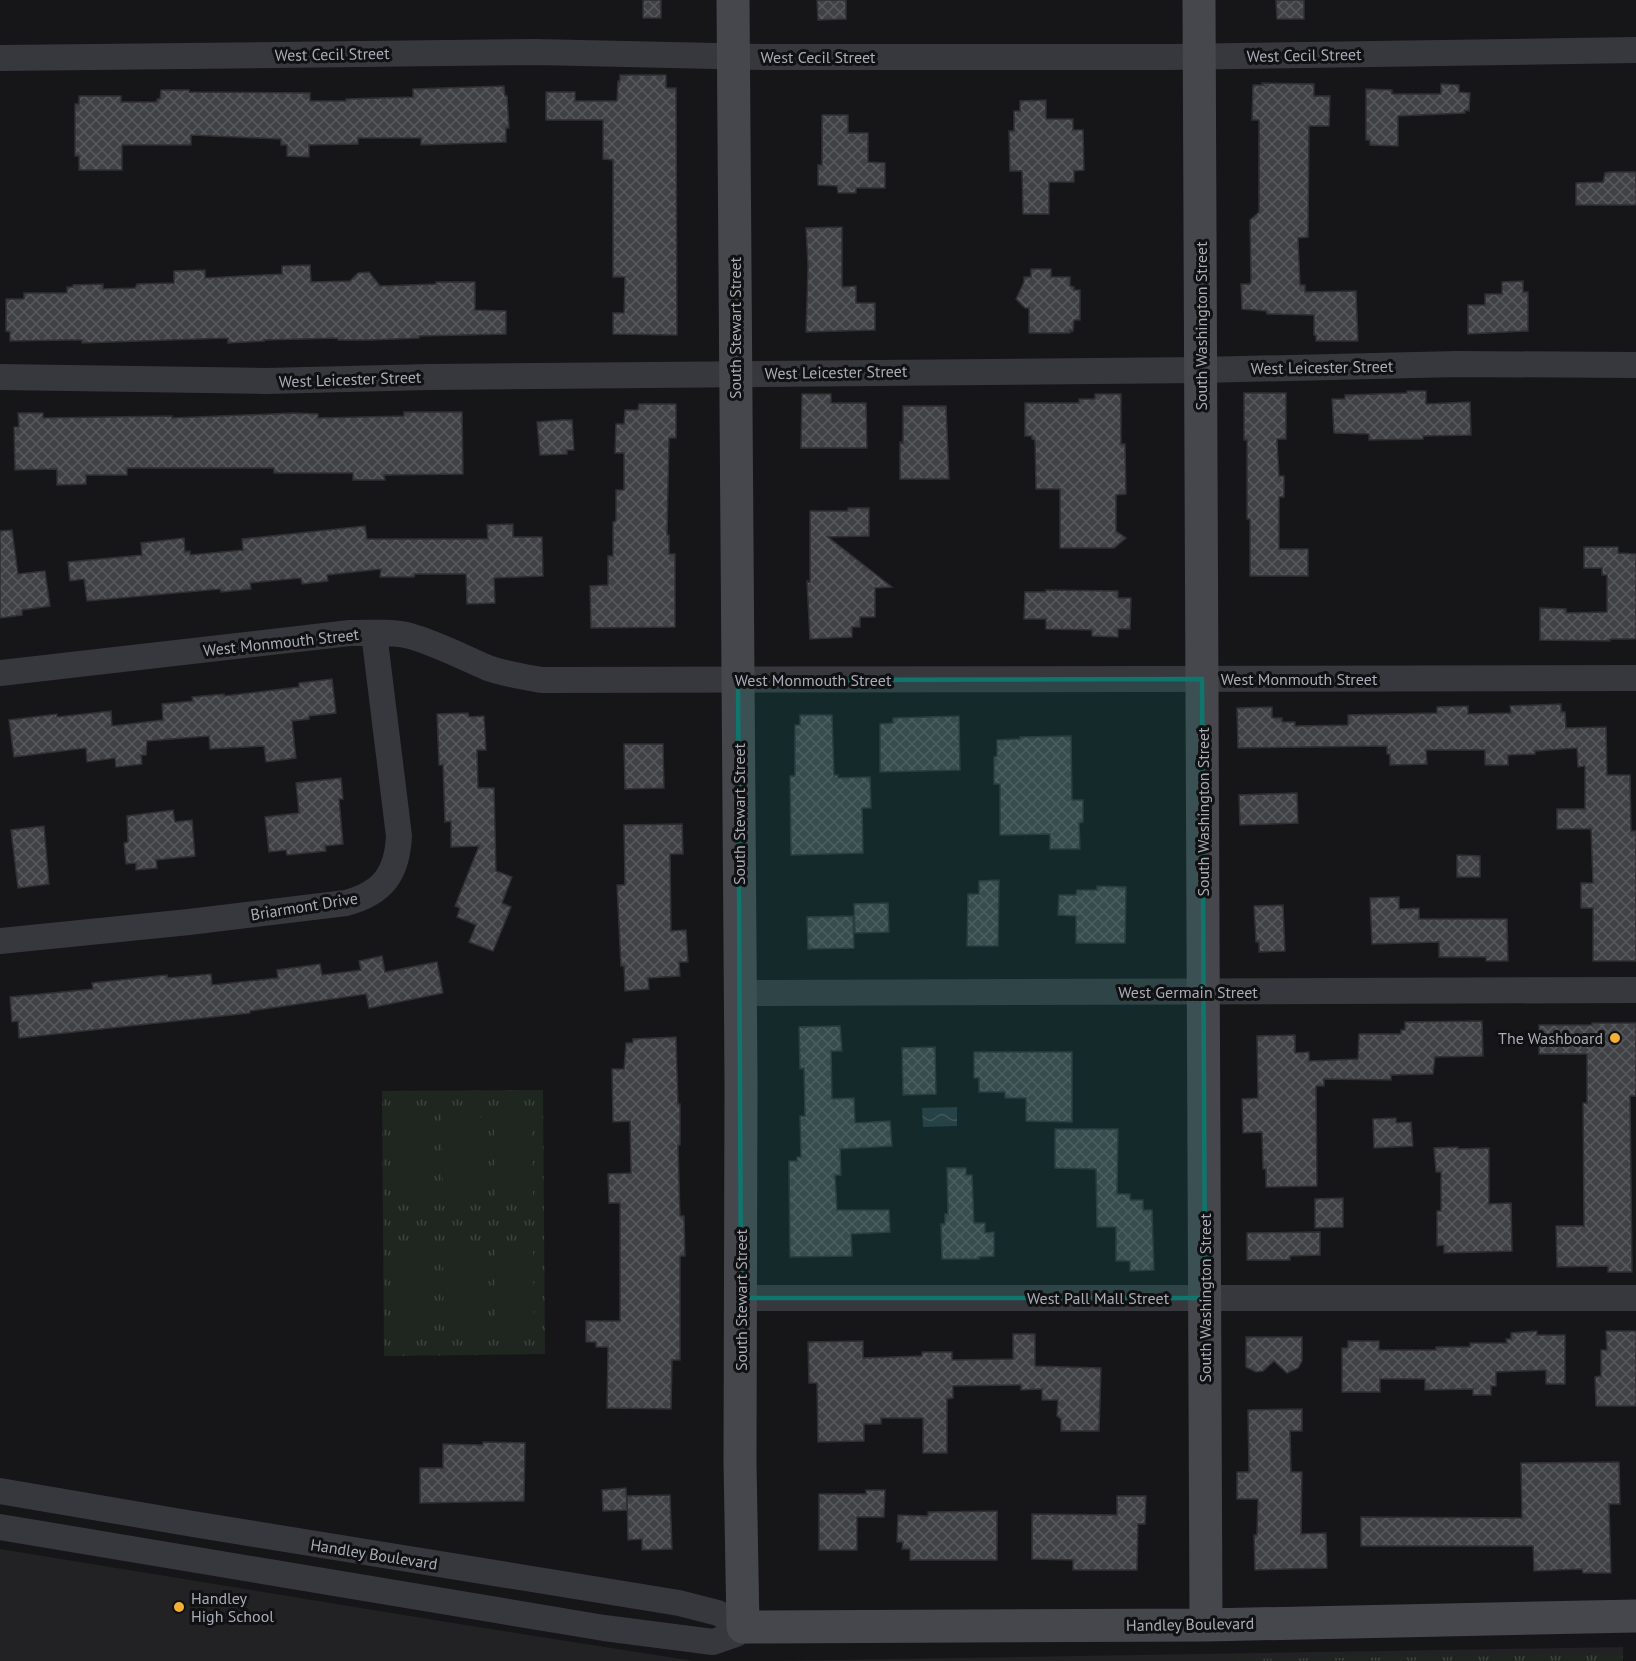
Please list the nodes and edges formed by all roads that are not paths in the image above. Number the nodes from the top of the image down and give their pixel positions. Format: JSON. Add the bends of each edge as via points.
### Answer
{"nodes":[{"id":1,"x":733,"y":0,"type":"edge"},
{"id":2,"x":1199,"y":0,"type":"edge"},
{"id":3,"x":1636,"y":50,"type":"edge"},
{"id":4,"x":733,"y":57,"type":"junction"},
{"id":5,"x":1200,"y":57,"type":"junction"},
{"id":6,"x":0,"y":58,"type":"edge"},
{"id":7,"x":1636,"y":365,"type":"edge"},
{"id":8,"x":1201,"y":370,"type":"junction"},
{"id":9,"x":736,"y":373,"type":"junction"},
{"id":10,"x":0,"y":377,"type":"edge"},
{"id":11,"x":374,"y":633,"type":"junction"},
{"id":12,"x":0,"y":673,"type":"edge"},
{"id":13,"x":1636,"y":678,"type":"edge"},
{"id":14,"x":1202,"y":679,"type":"junction"},
{"id":15,"x":738,"y":680,"type":"junction"},
{"id":16,"x":0,"y":941,"type":"edge"},
{"id":17,"x":1636,"y":990,"type":"edge"},
{"id":18,"x":1203,"y":991,"type":"junction"},
{"id":19,"x":740,"y":993,"type":"junction"},
{"id":20,"x":741,"y":1298,"type":"junction"},
{"id":21,"x":1204,"y":1298,"type":"junction"},
{"id":22,"x":1636,"y":1298,"type":"edge"},
{"id":23,"x":0,"y":1491,"type":"edge"},
{"id":24,"x":193,"y":1524,"type":"junction"},
{"id":25,"x":0,"y":1527,"type":"edge"},
{"id":26,"x":188,"y":1560,"type":"junction"},
{"id":27,"x":452,"y":1566,"type":"junction"},
{"id":28,"x":447,"y":1601,"type":"junction"},
{"id":29,"x":1636,"y":1616,"type":"edge"},
{"id":30,"x":1206,"y":1625,"type":"junction"},
{"id":31,"x":743,"y":1627,"type":"junction"}],
"edges":[{"from":1,"to":4,"type":"street","name":"South Stewart Street"},
{"from":2,"to":5,"type":"street","name":"South Washington Street"},
{"from":3,"to":5,"type":"street","name":"West Cecil Street"},
{"from":4,"to":5,"type":"street","name":"West Cecil Street"},
{"from":4,"to":6,"type":"street","name":"West Cecil Street","via":[[524,52]]},
{"from":4,"to":9,"type":"street","name":"South Stewart Street"},
{"from":5,"to":8,"type":"street","name":"South Washington Street"},
{"from":7,"to":8,"type":"street","name":"West Leicester Street","via":[[1457,364]]},
{"from":8,"to":9,"type":"street","name":"West Leicester Street"},
{"from":8,"to":14,"type":"street","name":"South Washington Street"},
{"from":9,"to":10,"type":"street","name":"West Leicester Street","via":[[265,381]]},
{"from":9,"to":15,"type":"street","name":"South Stewart Street"},
{"from":11,"to":12,"type":"street","name":"West Monmouth Street"},
{"from":11,"to":15,"type":"street","name":"West Monmouth Street","via":[[408,636],[490,668],[542,680]]},
{"from":11,"to":16,"type":"street","name":"Briarmont Drive","via":[[399,836],[390,876],[379,888],[346,903]]},
{"from":13,"to":14,"type":"street","name":"West Monmouth Street"},
{"from":14,"to":15,"type":"street","name":"West Monmouth Street"},
{"from":14,"to":18,"type":"street","name":"South Washington Street"},
{"from":15,"to":19,"type":"street","name":"South Stewart Street"},
{"from":17,"to":18,"type":"street","name":"West Germain Street"},
{"from":18,"to":19,"type":"street","name":"West Germain Street"},
{"from":18,"to":21,"type":"street","name":"South Washington Street"},
{"from":19,"to":20,"type":"street","name":"South Stewart Street"},
{"from":20,"to":21,"type":"street","name":"West Pall Mall Street"},
{"from":20,"to":31,"type":"street","name":"South Stewart Street"},
{"from":21,"to":22,"type":"street","name":"West Pall Mall Street"},
{"from":21,"to":30,"type":"street","name":"South Washington Street"},
{"from":23,"to":24,"type":"street","name":"Handley Boulevard"},
{"from":24,"to":26,"type":"street"},
{"from":24,"to":27,"type":"street","name":"Handley Boulevard"},
{"from":25,"to":26,"type":"street","name":"Handley Boulevard"},
{"from":26,"to":28,"type":"street","name":"Handley Boulevard"},
{"from":27,"to":28,"type":"street"},
{"from":27,"to":31,"type":"street","name":"Handley Boulevard","via":[[679,1603],[718,1613]]},
{"from":28,"to":31,"type":"street","name":"Handley Boulevard","via":[[693,1640],[718,1640]]},
{"from":29,"to":30,"type":"street","name":"Handley Boulevard"},
{"from":30,"to":31,"type":"street","name":"Handley Boulevard"}]}
